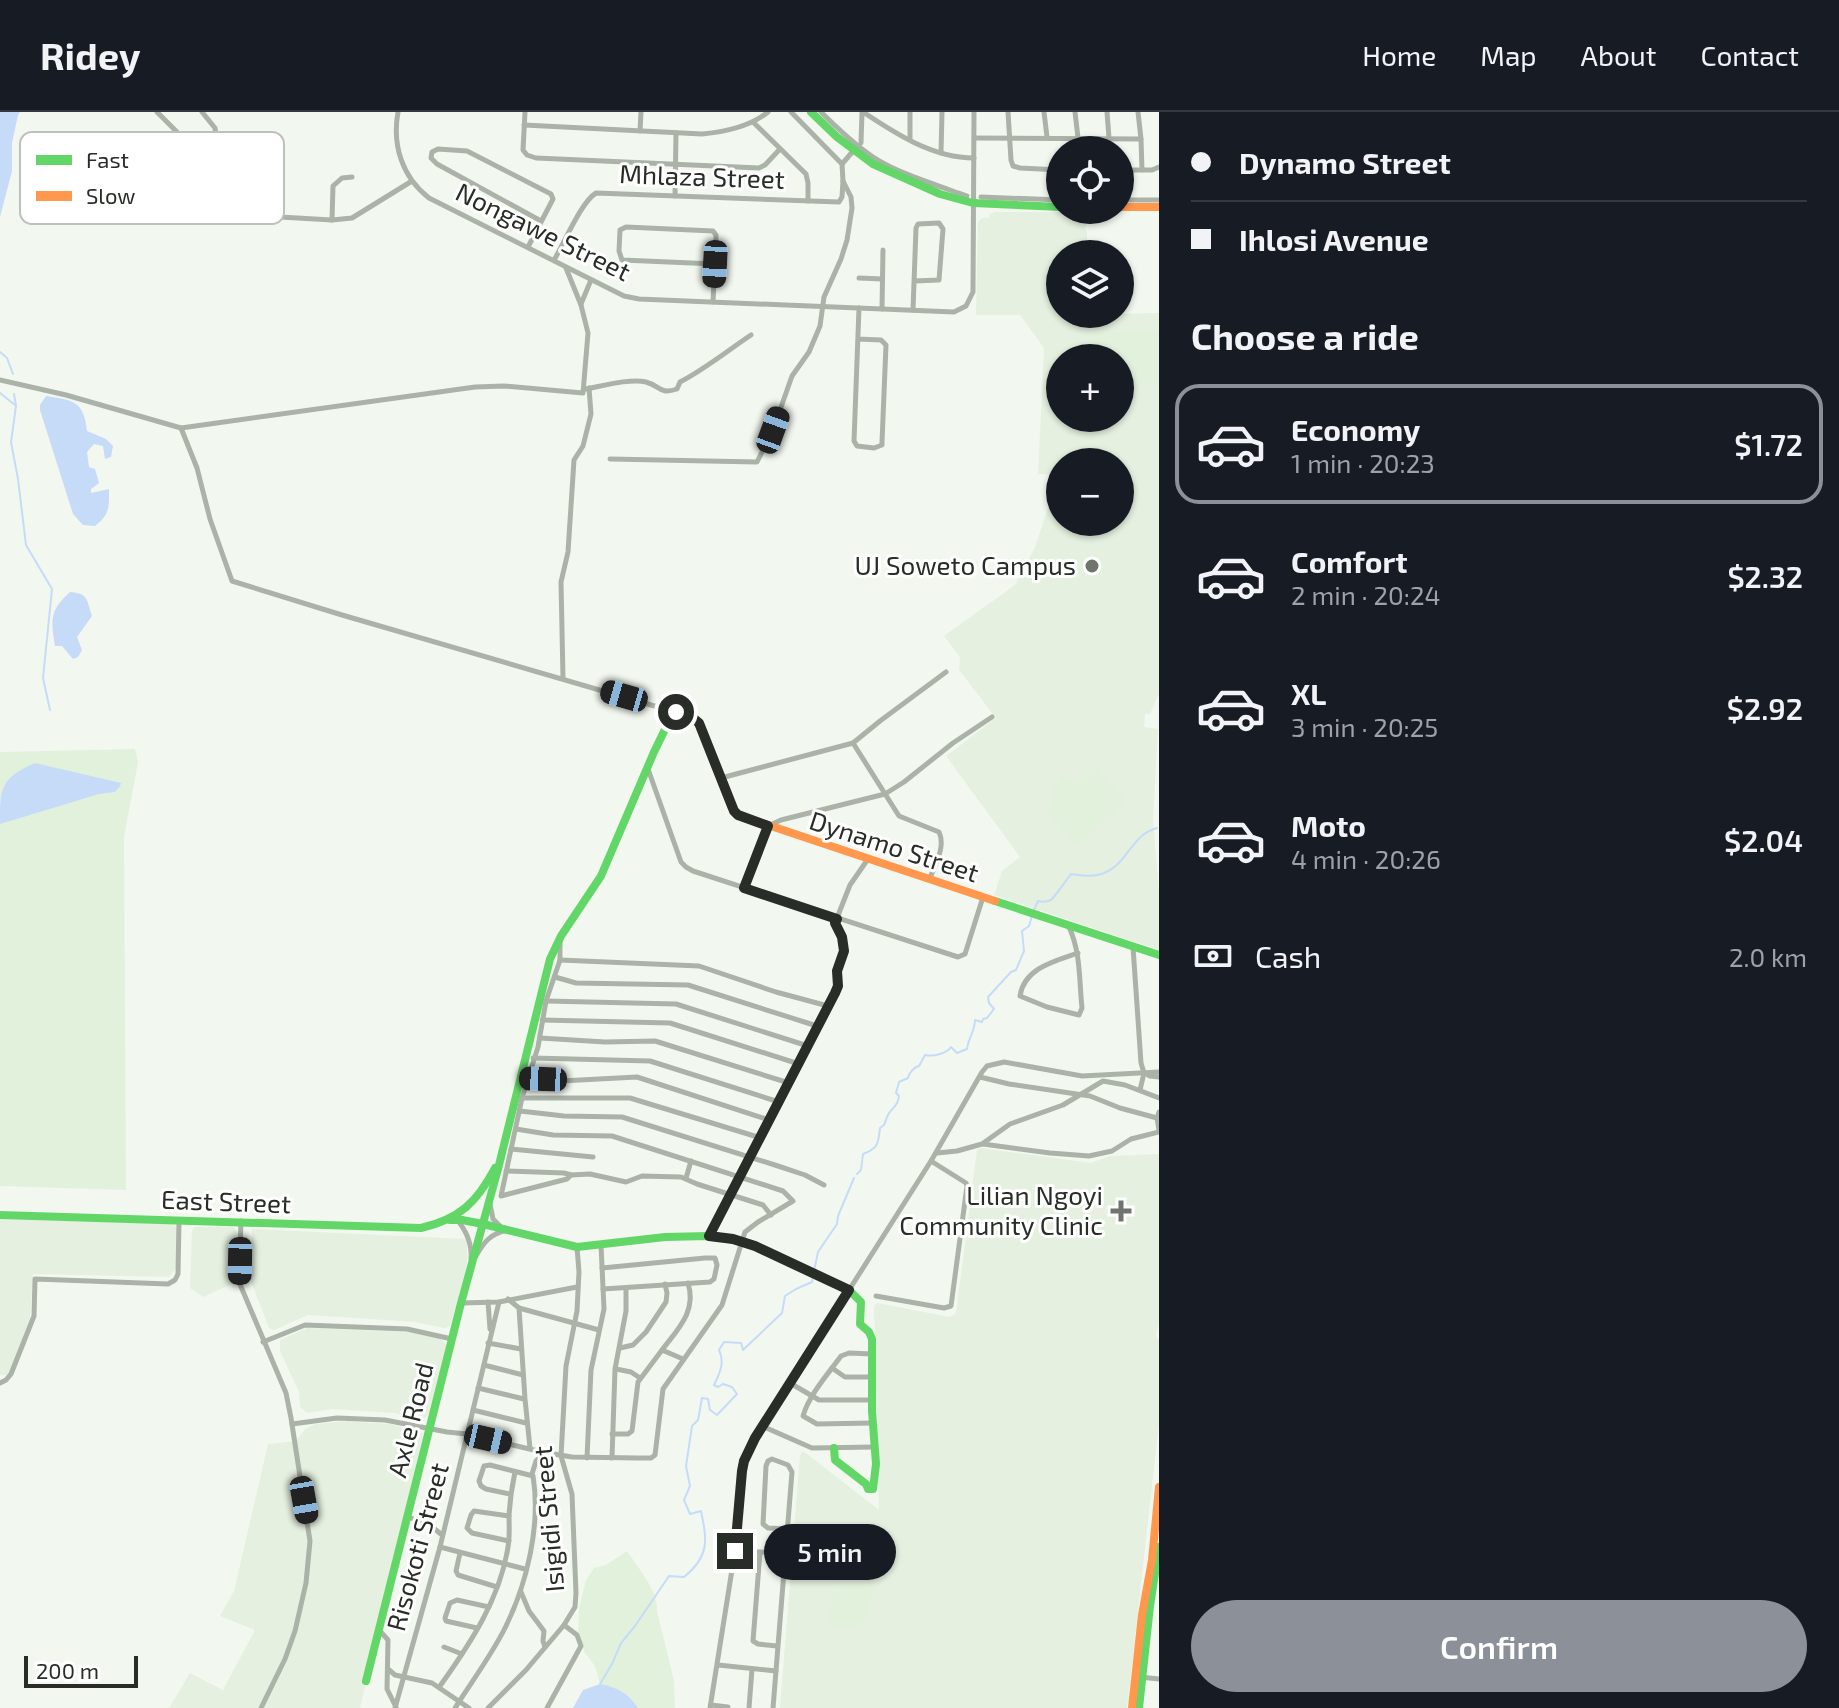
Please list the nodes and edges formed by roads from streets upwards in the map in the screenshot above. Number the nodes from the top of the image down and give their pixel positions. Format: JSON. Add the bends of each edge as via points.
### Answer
{"nodes":[{"id":1,"x":159,"y":112,"type":"edge"},
{"id":2,"x":202,"y":112,"type":"edge"},
{"id":3,"x":398,"y":112,"type":"edge"},
{"id":4,"x":525,"y":112,"type":"edge"},
{"id":5,"x":641,"y":112,"type":"edge"},
{"id":6,"x":768,"y":112,"type":"edge"},
{"id":7,"x":791,"y":112,"type":"edge"},
{"id":8,"x":811,"y":112,"type":"edge"},
{"id":9,"x":863,"y":112,"type":"edge"},
{"id":10,"x":879,"y":112,"type":"edge"},
{"id":11,"x":910,"y":112,"type":"edge"},
{"id":12,"x":942,"y":112,"type":"edge"},
{"id":13,"x":974,"y":112,"type":"edge"},
{"id":14,"x":1008,"y":112,"type":"edge"},
{"id":15,"x":1044,"y":112,"type":"edge"},
{"id":16,"x":1075,"y":112,"type":"edge"},
{"id":17,"x":1107,"y":112,"type":"edge"},
{"id":18,"x":1138,"y":112,"type":"edge"},
{"id":19,"x":823,"y":115,"type":"edge"},
{"id":20,"x":753,"y":122,"type":"junction"},
{"id":21,"x":878,"y":122,"type":"junction"},
{"id":22,"x":524,"y":125,"type":"junction"},
{"id":23,"x":640,"y":131,"type":"junction"},
{"id":24,"x":178,"y":132,"type":"edge"},
{"id":25,"x":216,"y":132,"type":"edge"},
{"id":26,"x":676,"y":133,"type":"junction"},
{"id":27,"x":1047,"y":136,"type":"edge"},
{"id":28,"x":1078,"y":136,"type":"edge"},
{"id":29,"x":1109,"y":136,"type":"edge"},
{"id":30,"x":837,"y":137,"type":"junction"},
{"id":31,"x":1010,"y":137,"type":"junction"},
{"id":32,"x":1046,"y":137,"type":"edge"},
{"id":33,"x":974,"y":138,"type":"junction"},
{"id":34,"x":1134,"y":139,"type":"edge"},
{"id":35,"x":1141,"y":139,"type":"junction"},
{"id":36,"x":910,"y":140,"type":"junction"},
{"id":37,"x":857,"y":146,"type":"junction"},
{"id":38,"x":780,"y":149,"type":"junction"},
{"id":39,"x":828,"y":149,"type":"junction"},
{"id":40,"x":941,"y":153,"type":"junction"},
{"id":41,"x":974,"y":158,"type":"junction"},
{"id":42,"x":842,"y":164,"type":"junction"},
{"id":43,"x":675,"y":165,"type":"junction"},
{"id":44,"x":1159,"y":167,"type":"edge"},
{"id":45,"x":1046,"y":169,"type":"edge"},
{"id":46,"x":1134,"y":170,"type":"edge"},
{"id":47,"x":1142,"y":170,"type":"junction"},
{"id":48,"x":352,"y":177,"type":"dead end"},
{"id":49,"x":412,"y":181,"type":"junction"},
{"id":50,"x":843,"y":181,"type":"junction"},
{"id":51,"x":941,"y":191,"type":"junction"},
{"id":52,"x":675,"y":196,"type":"junction"},
{"id":53,"x":974,"y":198,"type":"junction"},
{"id":54,"x":1134,"y":200,"type":"edge"},
{"id":55,"x":1159,"y":200,"type":"edge"},
{"id":56,"x":808,"y":201,"type":"junction"},
{"id":57,"x":1046,"y":201,"type":"edge"},
{"id":58,"x":1026,"y":203,"type":"junction"},
{"id":59,"x":1046,"y":205,"type":"edge"},
{"id":60,"x":1134,"y":207,"type":"edge"},
{"id":61,"x":1159,"y":207,"type":"edge"},
{"id":62,"x":284,"y":217,"type":"edge"},
{"id":63,"x":332,"y":220,"type":"junction"},
{"id":64,"x":541,"y":221,"type":"junction"},
{"id":65,"x":528,"y":247,"type":"junction"},
{"id":66,"x":883,"y":250,"type":"dead end"},
{"id":67,"x":554,"y":260,"type":"junction"},
{"id":68,"x":715,"y":264,"type":"junction"},
{"id":69,"x":566,"y":267,"type":"junction"},
{"id":70,"x":859,"y":278,"type":"dead end"},
{"id":71,"x":882,"y":279,"type":"junction"},
{"id":72,"x":591,"y":280,"type":"junction"},
{"id":73,"x":914,"y":281,"type":"junction"},
{"id":74,"x":713,"y":302,"type":"junction"},
{"id":75,"x":581,"y":305,"type":"junction"},
{"id":76,"x":822,"y":306,"type":"junction"},
{"id":77,"x":859,"y":308,"type":"junction"},
{"id":78,"x":882,"y":309,"type":"junction"},
{"id":79,"x":913,"y":310,"type":"junction"},
{"id":80,"x":751,"y":335,"type":"dead end"},
{"id":81,"x":858,"y":339,"type":"junction"},
{"id":82,"x":0,"y":380,"type":"edge"},
{"id":83,"x":587,"y":388,"type":"junction"},
{"id":84,"x":181,"y":428,"type":"junction"},
{"id":85,"x":610,"y":459,"type":"dead end"},
{"id":86,"x":946,"y":672,"type":"dead end"},
{"id":87,"x":563,"y":678,"type":"junction"},
{"id":88,"x":676,"y":712,"type":"junction"},
{"id":89,"x":992,"y":717,"type":"dead end"},
{"id":90,"x":853,"y":743,"type":"junction"},
{"id":91,"x":648,"y":768,"type":"junction"},
{"id":92,"x":721,"y":778,"type":"junction"},
{"id":93,"x":885,"y":794,"type":"junction"},
{"id":94,"x":768,"y":826,"type":"junction"},
{"id":95,"x":868,"y":859,"type":"junction"},
{"id":96,"x":929,"y":880,"type":"junction"},
{"id":97,"x":744,"y":888,"type":"junction"},
{"id":98,"x":983,"y":897,"type":"junction"},
{"id":99,"x":837,"y":919,"type":"junction"},
{"id":100,"x":1069,"y":926,"type":"junction"},
{"id":101,"x":560,"y":938,"type":"junction"},
{"id":102,"x":1133,"y":947,"type":"junction"},
{"id":103,"x":1078,"y":953,"type":"junction"},
{"id":104,"x":1155,"y":954,"type":"edge"},
{"id":105,"x":560,"y":960,"type":"junction"},
{"id":106,"x":1134,"y":964,"type":"junction"},
{"id":107,"x":555,"y":977,"type":"junction"},
{"id":108,"x":546,"y":1001,"type":"junction"},
{"id":109,"x":828,"y":1006,"type":"junction"},
{"id":110,"x":542,"y":1020,"type":"junction"},
{"id":111,"x":817,"y":1026,"type":"junction"},
{"id":112,"x":540,"y":1038,"type":"junction"},
{"id":113,"x":808,"y":1046,"type":"junction"},
{"id":114,"x":533,"y":1058,"type":"junction"},
{"id":115,"x":799,"y":1064,"type":"junction"},
{"id":116,"x":1144,"y":1073,"type":"junction"},
{"id":117,"x":1159,"y":1074,"type":"edge"},
{"id":118,"x":979,"y":1077,"type":"junction"},
{"id":119,"x":527,"y":1078,"type":"junction"},
{"id":120,"x":789,"y":1083,"type":"junction"},
{"id":121,"x":521,"y":1088,"type":"junction"},
{"id":122,"x":1140,"y":1090,"type":"junction"},
{"id":123,"x":1082,"y":1095,"type":"junction"},
{"id":124,"x":522,"y":1098,"type":"junction"},
{"id":125,"x":1159,"y":1098,"type":"edge"},
{"id":126,"x":779,"y":1102,"type":"junction"},
{"id":127,"x":520,"y":1111,"type":"junction"},
{"id":128,"x":1158,"y":1115,"type":"edge"},
{"id":129,"x":769,"y":1120,"type":"junction"},
{"id":130,"x":516,"y":1129,"type":"junction"},
{"id":131,"x":1159,"y":1131,"type":"edge"},
{"id":132,"x":510,"y":1138,"type":"junction"},
{"id":133,"x":761,"y":1138,"type":"junction"},
{"id":134,"x":982,"y":1144,"type":"junction"},
{"id":135,"x":511,"y":1149,"type":"junction"},
{"id":136,"x":936,"y":1153,"type":"junction"},
{"id":137,"x":593,"y":1157,"type":"dead end"},
{"id":138,"x":750,"y":1158,"type":"junction"},
{"id":139,"x":500,"y":1159,"type":"junction"},
{"id":140,"x":691,"y":1161,"type":"junction"},
{"id":141,"x":931,"y":1161,"type":"junction"},
{"id":142,"x":502,"y":1170,"type":"junction"},
{"id":143,"x":571,"y":1175,"type":"junction"},
{"id":144,"x":741,"y":1177,"type":"junction"},
{"id":145,"x":686,"y":1178,"type":"junction"},
{"id":146,"x":824,"y":1185,"type":"dead end"},
{"id":147,"x":731,"y":1195,"type":"junction"},
{"id":148,"x":491,"y":1196,"type":"junction"},
{"id":149,"x":0,"y":1215,"type":"edge"},
{"id":150,"x":771,"y":1215,"type":"junction"},
{"id":151,"x":453,"y":1220,"type":"junction"},
{"id":152,"x":179,"y":1221,"type":"junction"},
{"id":153,"x":241,"y":1221,"type":"junction"},
{"id":154,"x":483,"y":1224,"type":"junction"},
{"id":155,"x":506,"y":1230,"type":"junction"},
{"id":156,"x":709,"y":1236,"type":"junction"},
{"id":157,"x":741,"y":1242,"type":"junction"},
{"id":158,"x":601,"y":1245,"type":"junction"},
{"id":159,"x":577,"y":1247,"type":"junction"},
{"id":160,"x":474,"y":1260,"type":"junction"},
{"id":161,"x":602,"y":1268,"type":"junction"},
{"id":162,"x":469,"y":1276,"type":"junction"},
{"id":163,"x":688,"y":1283,"type":"junction"},
{"id":164,"x":665,"y":1284,"type":"junction"},
{"id":165,"x":577,"y":1287,"type":"junction"},
{"id":166,"x":626,"y":1288,"type":"junction"},
{"id":167,"x":603,"y":1289,"type":"junction"},
{"id":168,"x":849,"y":1290,"type":"junction"},
{"id":169,"x":876,"y":1296,"type":"dead end"},
{"id":170,"x":508,"y":1299,"type":"junction"},
{"id":171,"x":488,"y":1302,"type":"junction"},
{"id":172,"x":499,"y":1302,"type":"junction"},
{"id":173,"x":461,"y":1303,"type":"junction"},
{"id":174,"x":519,"y":1308,"type":"junction"},
{"id":175,"x":575,"y":1322,"type":"junction"},
{"id":176,"x":599,"y":1330,"type":"junction"},
{"id":177,"x":490,"y":1333,"type":"junction"},
{"id":178,"x":452,"y":1339,"type":"junction"},
{"id":179,"x":263,"y":1342,"type":"junction"},
{"id":180,"x":488,"y":1343,"type":"junction"},
{"id":181,"x":620,"y":1348,"type":"junction"},
{"id":182,"x":521,"y":1349,"type":"junction"},
{"id":183,"x":662,"y":1350,"type":"junction"},
{"id":184,"x":873,"y":1354,"type":"junction"},
{"id":185,"x":683,"y":1359,"type":"junction"},
{"id":186,"x":484,"y":1365,"type":"junction"},
{"id":187,"x":832,"y":1368,"type":"junction"},
{"id":188,"x":615,"y":1369,"type":"junction"},
{"id":189,"x":523,"y":1375,"type":"junction"},
{"id":190,"x":872,"y":1377,"type":"junction"},
{"id":191,"x":640,"y":1378,"type":"junction"},
{"id":192,"x":3,"y":1381,"type":"edge"},
{"id":193,"x":790,"y":1383,"type":"junction"},
{"id":194,"x":478,"y":1388,"type":"junction"},
{"id":195,"x":813,"y":1397,"type":"junction"},
{"id":196,"x":525,"y":1399,"type":"junction"},
{"id":197,"x":872,"y":1400,"type":"junction"},
{"id":198,"x":473,"y":1410,"type":"junction"},
{"id":199,"x":527,"y":1423,"type":"junction"},
{"id":200,"x":872,"y":1423,"type":"junction"},
{"id":201,"x":292,"y":1424,"type":"junction"},
{"id":202,"x":762,"y":1426,"type":"junction"},
{"id":203,"x":429,"y":1429,"type":"junction"},
{"id":204,"x":467,"y":1434,"type":"junction"},
{"id":205,"x":612,"y":1434,"type":"junction"},
{"id":206,"x":874,"y":1447,"type":"junction"},
{"id":207,"x":530,"y":1448,"type":"junction"},
{"id":208,"x":834,"y":1448,"type":"junction"},
{"id":209,"x":544,"y":1453,"type":"junction"},
{"id":210,"x":561,"y":1456,"type":"junction"},
{"id":211,"x":587,"y":1458,"type":"junction"},
{"id":212,"x":612,"y":1458,"type":"junction"},
{"id":213,"x":515,"y":1472,"type":"junction"},
{"id":214,"x":530,"y":1474,"type":"junction"},
{"id":215,"x":1159,"y":1487,"type":"edge"},
{"id":216,"x":510,"y":1494,"type":"junction"},
{"id":217,"x":509,"y":1516,"type":"junction"},
{"id":218,"x":408,"y":1517,"type":"junction"},
{"id":219,"x":787,"y":1529,"type":"junction"},
{"id":220,"x":443,"y":1536,"type":"junction"},
{"id":221,"x":509,"y":1541,"type":"junction"},
{"id":222,"x":440,"y":1547,"type":"junction"},
{"id":223,"x":1159,"y":1547,"type":"edge"},
{"id":224,"x":735,"y":1551,"type":"junction"},
{"id":225,"x":760,"y":1552,"type":"junction"},
{"id":226,"x":460,"y":1553,"type":"junction"},
{"id":227,"x":785,"y":1553,"type":"junction"},
{"id":228,"x":505,"y":1564,"type":"junction"},
{"id":229,"x":525,"y":1569,"type":"junction"},
{"id":230,"x":497,"y":1587,"type":"junction"},
{"id":231,"x":521,"y":1591,"type":"junction"},
{"id":232,"x":489,"y":1607,"type":"junction"},
{"id":233,"x":564,"y":1625,"type":"junction"},
{"id":234,"x":477,"y":1628,"type":"junction"},
{"id":235,"x":380,"y":1631,"type":"junction"},
{"id":236,"x":777,"y":1646,"type":"junction"},
{"id":237,"x":444,"y":1647,"type":"dead end"},
{"id":238,"x":545,"y":1647,"type":"junction"},
{"id":239,"x":462,"y":1654,"type":"junction"},
{"id":240,"x":718,"y":1665,"type":"junction"},
{"id":241,"x":388,"y":1669,"type":"junction"},
{"id":242,"x":752,"y":1669,"type":"junction"},
{"id":243,"x":776,"y":1671,"type":"junction"},
{"id":244,"x":405,"y":1677,"type":"junction"},
{"id":245,"x":1139,"y":1677,"type":"junction"},
{"id":246,"x":1159,"y":1679,"type":"edge"},
{"id":247,"x":366,"y":1681,"type":"dead end"},
{"id":248,"x":440,"y":1686,"type":"junction"},
{"id":249,"x":459,"y":1701,"type":"junction"},
{"id":250,"x":710,"y":1706,"type":"edge"},
{"id":251,"x":728,"y":1707,"type":"edge"},
{"id":252,"x":261,"y":1708,"type":"edge"},
{"id":253,"x":396,"y":1708,"type":"edge"},
{"id":254,"x":455,"y":1708,"type":"edge"},
{"id":255,"x":469,"y":1708,"type":"edge"},
{"id":256,"x":488,"y":1708,"type":"edge"},
{"id":257,"x":547,"y":1708,"type":"edge"},
{"id":258,"x":749,"y":1708,"type":"edge"},
{"id":259,"x":773,"y":1708,"type":"edge"},
{"id":260,"x":1134,"y":1708,"type":"edge"}],
"edges":[{"from":1,"to":24,"type":"street"},
{"from":2,"to":25,"type":"street"},
{"from":3,"to":49,"type":"street","name":"Nongawe Street","via":[[397,151]]},
{"from":4,"to":22,"type":"street"},
{"from":5,"to":23,"type":"street"},
{"from":6,"to":20,"type":"street"},
{"from":7,"to":39,"type":"street"},
{"from":8,"to":19,"type":"street"},
{"from":9,"to":21,"type":"street"},
{"from":9,"to":37,"type":"street"},
{"from":10,"to":21,"type":"street"},
{"from":11,"to":36,"type":"street"},
{"from":12,"to":40,"type":"street"},
{"from":13,"to":33,"type":"street"},
{"from":14,"to":31,"type":"street"},
{"from":15,"to":27,"type":"street"},
{"from":16,"to":28,"type":"street"},
{"from":17,"to":29,"type":"street"},
{"from":18,"to":35,"type":"street"},
{"from":19,"to":30,"type":"street"},
{"from":19,"to":51,"type":"street","via":[[875,158]]},
{"from":20,"to":26,"type":"street","via":[[713,133]]},
{"from":20,"to":38,"type":"street"},
{"from":21,"to":36,"type":"street"},
{"from":22,"to":23,"type":"street"},
{"from":22,"to":43,"type":"street","via":[[523,150],[530,157]]},
{"from":23,"to":26,"type":"street"},
{"from":26,"to":43,"type":"street"},
{"from":30,"to":37,"type":"street"},
{"from":30,"to":39,"type":"street"},
{"from":31,"to":32,"type":"street"},
{"from":31,"to":33,"type":"street"},
{"from":31,"to":45,"type":"street","via":[[1012,164]]},
{"from":33,"to":41,"type":"street"},
{"from":34,"to":35,"type":"street"},
{"from":35,"to":47,"type":"street"},
{"from":36,"to":40,"type":"street"},
{"from":37,"to":42,"type":"street"},
{"from":37,"to":51,"type":"street","via":[[873,164]]},
{"from":38,"to":43,"type":"street","via":[[759,168]]},
{"from":38,"to":56,"type":"street","via":[[808,177]]},
{"from":39,"to":42,"type":"street"},
{"from":40,"to":41,"type":"street"},
{"from":41,"to":53,"type":"street"},
{"from":42,"to":50,"type":"street"},
{"from":43,"to":52,"type":"street"},
{"from":44,"to":47,"type":"street"},
{"from":46,"to":47,"type":"street"},
{"from":48,"to":63,"type":"street","via":[[333,186]]},
{"from":49,"to":63,"type":"street","via":[[357,216]]},
{"from":49,"to":65,"type":"street","name":"Nongawe Street","via":[[429,198]]},
{"from":50,"to":56,"type":"street","name":"Mhlaza Street","via":[[840,200]]},
{"from":50,"to":76,"type":"street","via":[[851,197],[851,220]]},
{"from":51,"to":53,"type":"street"},
{"from":52,"to":56,"type":"street","name":"Mhlaza Street"},
{"from":52,"to":67,"type":"street","name":"Mhlaza Street","via":[[592,195]]},
{"from":53,"to":58,"type":"street"},
{"from":53,"to":79,"type":"street","name":"Nongawe Street","via":[[970,302],[954,312]]},
{"from":54,"to":55,"type":"street"},
{"from":57,"to":58,"type":"street"},
{"from":58,"to":59,"type":"street"},
{"from":60,"to":61,"type":"street"},
{"from":62,"to":63,"type":"street"},
{"from":64,"to":64,"type":"street","via":[[553,199],[549,192],[467,151],[432,152],[437,164]]},
{"from":64,"to":65,"type":"street"},
{"from":65,"to":67,"type":"street","name":"Nongawe Street"},
{"from":66,"to":71,"type":"street"},
{"from":67,"to":69,"type":"street","name":"Nongawe Street"},
{"from":68,"to":68,"type":"street","via":[[713,231],[620,230],[622,260]]},
{"from":68,"to":74,"type":"street"},
{"from":69,"to":72,"type":"street","name":"Nongawe Street"},
{"from":69,"to":75,"type":"street"},
{"from":70,"to":71,"type":"street"},
{"from":71,"to":78,"type":"street"},
{"from":72,"to":74,"type":"street","name":"Nongawe Street","via":[[633,299]]},
{"from":72,"to":75,"type":"street"},
{"from":73,"to":73,"type":"street","via":[[917,225],[939,223],[940,278]]},
{"from":73,"to":79,"type":"street"},
{"from":74,"to":76,"type":"street","name":"Nongawe Street"},
{"from":75,"to":83,"type":"street","via":[[588,333]]},
{"from":76,"to":77,"type":"street","name":"Nongawe Street"},
{"from":76,"to":85,"type":"street","via":[[815,338],[792,376],[757,462]]},
{"from":77,"to":78,"type":"street","name":"Nongawe Street"},
{"from":77,"to":81,"type":"street"},
{"from":78,"to":79,"type":"street","name":"Nongawe Street"},
{"from":80,"to":83,"type":"street","via":[[671,391],[641,381]]},
{"from":81,"to":81,"type":"street","via":[[854,441],[857,446],[878,447],[886,345]]},
{"from":82,"to":84,"type":"street"},
{"from":83,"to":84,"type":"street","via":[[575,393],[475,387]]},
{"from":83,"to":87,"type":"street","via":[[591,414],[574,460],[561,582]]},
{"from":84,"to":87,"type":"street","via":[[232,581]]},
{"from":86,"to":90,"type":"street"},
{"from":87,"to":88,"type":"street"},
{"from":88,"to":91,"type":"street"},
{"from":88,"to":92,"type":"street","name":"Dynamo Street","via":[[699,723]]},
{"from":89,"to":93,"type":"street"},
{"from":90,"to":92,"type":"street"},
{"from":90,"to":93,"type":"street"},
{"from":91,"to":97,"type":"street","via":[[683,865]]},
{"from":91,"to":101,"type":"street","via":[[601,876]]},
{"from":92,"to":94,"type":"street","name":"Dynamo Street","via":[[736,813]]},
{"from":93,"to":94,"type":"street"},
{"from":93,"to":96,"type":"street","via":[[904,820],[939,832],[941,846]]},
{"from":94,"to":95,"type":"street","name":"Dynamo Street"},
{"from":94,"to":97,"type":"street"},
{"from":95,"to":96,"type":"street","name":"Dynamo Street"},
{"from":95,"to":99,"type":"street","via":[[850,885]]},
{"from":96,"to":98,"type":"street","name":"Dynamo Street"},
{"from":97,"to":99,"type":"street"},
{"from":98,"to":99,"type":"street","via":[[960,957]]},
{"from":98,"to":100,"type":"street","name":"Dynamo Street"},
{"from":99,"to":109,"type":"street","via":[[844,951],[838,986]]},
{"from":100,"to":102,"type":"street","name":"Dynamo Street"},
{"from":100,"to":103,"type":"street"},
{"from":101,"to":105,"type":"street"},
{"from":101,"to":121,"type":"street","via":[[546,974]]},
{"from":102,"to":104,"type":"street","name":"Dynamo Street"},
{"from":102,"to":106,"type":"street"},
{"from":103,"to":103,"type":"street","via":[[1079,1015],[1020,996],[1033,971]]},
{"from":104,"to":106,"type":"street","via":[[1140,955]]},
{"from":105,"to":107,"type":"street"},
{"from":105,"to":109,"type":"street","via":[[695,965]]},
{"from":106,"to":116,"type":"street"},
{"from":107,"to":108,"type":"street"},
{"from":107,"to":111,"type":"street","via":[[576,983],[685,984]]},
{"from":108,"to":110,"type":"street"},
{"from":108,"to":113,"type":"street","via":[[676,1004]]},
{"from":109,"to":111,"type":"street"},
{"from":110,"to":112,"type":"street"},
{"from":110,"to":115,"type":"street","via":[[672,1023]]},
{"from":111,"to":113,"type":"street"},
{"from":112,"to":114,"type":"street"},
{"from":112,"to":120,"type":"street","via":[[660,1042]]},
{"from":113,"to":115,"type":"street"},
{"from":114,"to":119,"type":"street"},
{"from":114,"to":126,"type":"street","via":[[650,1061]]},
{"from":115,"to":120,"type":"street"},
{"from":116,"to":117,"type":"street"},
{"from":116,"to":118,"type":"street","via":[[1082,1076],[1004,1062],[987,1066]]},
{"from":116,"to":122,"type":"street"},
{"from":118,"to":123,"type":"street"},
{"from":118,"to":136,"type":"street"},
{"from":119,"to":121,"type":"street"},
{"from":119,"to":129,"type":"street","via":[[637,1077]]},
{"from":120,"to":126,"type":"street"},
{"from":121,"to":124,"type":"street"},
{"from":121,"to":132,"type":"street"},
{"from":122,"to":123,"type":"street","via":[[1103,1081]]},
{"from":122,"to":125,"type":"street"},
{"from":123,"to":128,"type":"street"},
{"from":123,"to":134,"type":"street","via":[[1010,1124]]},
{"from":124,"to":127,"type":"street"},
{"from":124,"to":133,"type":"street","via":[[630,1098]]},
{"from":126,"to":129,"type":"street"},
{"from":127,"to":130,"type":"street"},
{"from":127,"to":138,"type":"street","via":[[619,1116]]},
{"from":128,"to":131,"type":"street"},
{"from":129,"to":133,"type":"street"},
{"from":130,"to":132,"type":"street"},
{"from":130,"to":140,"type":"street","via":[[612,1136]]},
{"from":131,"to":134,"type":"street","via":[[1089,1156]]},
{"from":132,"to":135,"type":"street"},
{"from":132,"to":139,"type":"street"},
{"from":133,"to":138,"type":"street"},
{"from":134,"to":136,"type":"street"},
{"from":135,"to":137,"type":"street"},
{"from":135,"to":142,"type":"street"},
{"from":136,"to":141,"type":"street"},
{"from":138,"to":144,"type":"street"},
{"from":138,"to":146,"type":"street"},
{"from":139,"to":142,"type":"street"},
{"from":139,"to":151,"type":"street","via":[[480,1195]]},
{"from":140,"to":144,"type":"street"},
{"from":140,"to":145,"type":"street"},
{"from":141,"to":168,"type":"street"},
{"from":141,"to":169,"type":"street","via":[[967,1187],[952,1304],[944,1308]]},
{"from":142,"to":143,"type":"street"},
{"from":142,"to":143,"type":"street","via":[[501,1196]]},
{"from":142,"to":148,"type":"street","name":"Axle Road"},
{"from":143,"to":145,"type":"street","via":[[626,1182],[651,1175]]},
{"from":144,"to":147,"type":"street"},
{"from":144,"to":150,"type":"street","via":[[790,1196],[793,1201]]},
{"from":145,"to":147,"type":"street"},
{"from":147,"to":150,"type":"street","via":[[763,1205]]},
{"from":147,"to":156,"type":"street"},
{"from":148,"to":154,"type":"street","name":"Axle Road"},
{"from":148,"to":155,"type":"street","via":[[491,1212]]},
{"from":149,"to":152,"type":"street","name":"East Street"},
{"from":150,"to":157,"type":"street","via":[[747,1229]]},
{"from":151,"to":153,"type":"street","name":"East Street","via":[[408,1229]]},
{"from":151,"to":154,"type":"street"},
{"from":151,"to":162,"type":"street","via":[[467,1234],[471,1248]]},
{"from":152,"to":153,"type":"street","name":"East Street"},
{"from":152,"to":192,"type":"street","via":[[179,1270],[173,1282],[35,1279],[34,1316]]},
{"from":153,"to":179,"type":"street","via":[[239,1282]]},
{"from":154,"to":155,"type":"street"},
{"from":154,"to":160,"type":"street","name":"Axle Road"},
{"from":155,"to":159,"type":"street"},
{"from":155,"to":160,"type":"street","via":[[488,1238]]},
{"from":156,"to":157,"type":"street"},
{"from":156,"to":158,"type":"street"},
{"from":157,"to":168,"type":"street"},
{"from":157,"to":185,"type":"street","via":[[722,1305]]},
{"from":158,"to":159,"type":"street"},
{"from":158,"to":161,"type":"street"},
{"from":159,"to":165,"type":"street","name":"Isigidi Street"},
{"from":160,"to":162,"type":"street","name":"Axle Road"},
{"from":161,"to":163,"type":"street","via":[[717,1261],[714,1279]]},
{"from":161,"to":167,"type":"street"},
{"from":162,"to":173,"type":"street","name":"Axle Road"},
{"from":163,"to":164,"type":"street"},
{"from":163,"to":183,"type":"street","via":[[689,1313]]},
{"from":164,"to":166,"type":"street"},
{"from":164,"to":181,"type":"street","via":[[666,1302],[646,1332],[633,1345]]},
{"from":165,"to":170,"type":"street"},
{"from":165,"to":175,"type":"street","name":"Isigidi Street"},
{"from":166,"to":167,"type":"street"},
{"from":166,"to":181,"type":"street"},
{"from":167,"to":176,"type":"street"},
{"from":168,"to":184,"type":"street","via":[[862,1303],[860,1323],[872,1335]]},
{"from":168,"to":193,"type":"street"},
{"from":170,"to":172,"type":"street"},
{"from":170,"to":174,"type":"street"},
{"from":171,"to":172,"type":"street"},
{"from":171,"to":173,"type":"street"},
{"from":171,"to":177,"type":"street"},
{"from":172,"to":177,"type":"street","name":"Risokoti Street"},
{"from":173,"to":178,"type":"street","name":"Axle Road"},
{"from":174,"to":175,"type":"street"},
{"from":174,"to":182,"type":"street"},
{"from":175,"to":176,"type":"street"},
{"from":175,"to":210,"type":"street","name":"Isigidi Street","via":[[566,1366]]},
{"from":176,"to":211,"type":"street","via":[[591,1370]]},
{"from":177,"to":180,"type":"street","name":"Risokoti Street"},
{"from":178,"to":179,"type":"street","via":[[407,1329],[303,1325]]},
{"from":178,"to":203,"type":"street","name":"Axle Road"},
{"from":179,"to":201,"type":"street","via":[[286,1393]]},
{"from":180,"to":182,"type":"street"},
{"from":180,"to":186,"type":"street","name":"Risokoti Street"},
{"from":181,"to":188,"type":"street"},
{"from":182,"to":189,"type":"street"},
{"from":183,"to":185,"type":"street"},
{"from":183,"to":191,"type":"street"},
{"from":184,"to":187,"type":"street","via":[[845,1354]]},
{"from":184,"to":190,"type":"street"},
{"from":185,"to":212,"type":"street","via":[[662,1392],[655,1455]]},
{"from":186,"to":189,"type":"street"},
{"from":186,"to":194,"type":"street","name":"Risokoti Street"},
{"from":187,"to":190,"type":"street","via":[[843,1376]]},
{"from":187,"to":195,"type":"street"},
{"from":188,"to":191,"type":"street"},
{"from":188,"to":205,"type":"street"},
{"from":189,"to":196,"type":"street"},
{"from":190,"to":197,"type":"street"},
{"from":191,"to":205,"type":"street","via":[[632,1431]]},
{"from":193,"to":195,"type":"street"},
{"from":193,"to":202,"type":"street"},
{"from":194,"to":196,"type":"street"},
{"from":194,"to":198,"type":"street","name":"Risokoti Street"},
{"from":195,"to":197,"type":"street"},
{"from":195,"to":200,"type":"street","via":[[803,1416],[817,1424]]},
{"from":196,"to":199,"type":"street"},
{"from":197,"to":200,"type":"street"},
{"from":198,"to":199,"type":"street"},
{"from":198,"to":204,"type":"street","name":"Risokoti Street"},
{"from":199,"to":207,"type":"street"},
{"from":200,"to":206,"type":"street"},
{"from":201,"to":203,"type":"street","via":[[337,1418]]},
{"from":201,"to":252,"type":"street","via":[[309,1558],[295,1631]]},
{"from":202,"to":208,"type":"street","via":[[812,1448]]},
{"from":202,"to":224,"type":"street","via":[[744,1461]]},
{"from":203,"to":204,"type":"street"},
{"from":203,"to":218,"type":"street","name":"Axle Road"},
{"from":204,"to":207,"type":"street"},
{"from":204,"to":220,"type":"street","name":"Risokoti Street"},
{"from":205,"to":212,"type":"street"},
{"from":206,"to":208,"type":"street"},
{"from":206,"to":208,"type":"street","via":[[871,1490],[836,1461]]},
{"from":207,"to":209,"type":"street"},
{"from":209,"to":210,"type":"street"},
{"from":209,"to":214,"type":"street"},
{"from":210,"to":211,"type":"street"},
{"from":210,"to":233,"type":"street","name":"Isigidi Street","via":[[572,1494],[576,1593]]},
{"from":211,"to":212,"type":"street"},
{"from":213,"to":214,"type":"street"},
{"from":213,"to":216,"type":"street"},
{"from":213,"to":216,"type":"street","via":[[486,1465],[479,1481],[486,1489]]},
{"from":214,"to":229,"type":"street","via":[[534,1526]]},
{"from":215,"to":245,"type":"street"},
{"from":216,"to":217,"type":"street"},
{"from":217,"to":221,"type":"street"},
{"from":217,"to":221,"type":"street","via":[[474,1511],[467,1528]]},
{"from":218,"to":220,"type":"street"},
{"from":218,"to":235,"type":"street","name":"Axle Road"},
{"from":219,"to":219,"type":"street","via":[[791,1470],[772,1459],[767,1463],[763,1524]]},
{"from":219,"to":227,"type":"street"},
{"from":220,"to":222,"type":"street","name":"Risokoti Street"},
{"from":221,"to":228,"type":"street"},
{"from":222,"to":226,"type":"street"},
{"from":222,"to":244,"type":"street","name":"Risokoti Street"},
{"from":223,"to":245,"type":"street"},
{"from":224,"to":225,"type":"street"},
{"from":224,"to":240,"type":"street"},
{"from":225,"to":227,"type":"street"},
{"from":225,"to":236,"type":"street","via":[[753,1641]]},
{"from":226,"to":228,"type":"street"},
{"from":226,"to":230,"type":"street","via":[[458,1575]]},
{"from":227,"to":236,"type":"street"},
{"from":228,"to":229,"type":"street"},
{"from":228,"to":230,"type":"street"},
{"from":229,"to":231,"type":"street"},
{"from":230,"to":232,"type":"street"},
{"from":231,"to":238,"type":"street","via":[[544,1631]]},
{"from":231,"to":249,"type":"street","via":[[500,1637]]},
{"from":232,"to":234,"type":"street"},
{"from":232,"to":234,"type":"street","via":[[450,1602],[446,1621]]},
{"from":233,"to":238,"type":"street","name":"Isigidi Street"},
{"from":233,"to":257,"type":"street","via":[[577,1635],[581,1648]]},
{"from":234,"to":239,"type":"street"},
{"from":235,"to":241,"type":"street","via":[[388,1640]]},
{"from":235,"to":247,"type":"street","name":"Axle Road"},
{"from":236,"to":243,"type":"street"},
{"from":237,"to":239,"type":"street"},
{"from":238,"to":256,"type":"street","name":"Isigidi Street"},
{"from":239,"to":248,"type":"street"},
{"from":240,"to":242,"type":"street"},
{"from":240,"to":250,"type":"street"},
{"from":241,"to":244,"type":"street"},
{"from":241,"to":253,"type":"street","via":[[387,1691]]},
{"from":242,"to":243,"type":"street"},
{"from":242,"to":258,"type":"street"},
{"from":243,"to":259,"type":"street"},
{"from":244,"to":248,"type":"street"},
{"from":244,"to":253,"type":"street","name":"Risokoti Street"},
{"from":245,"to":246,"type":"street"},
{"from":245,"to":260,"type":"street"},
{"from":248,"to":249,"type":"street"},
{"from":249,"to":254,"type":"street"},
{"from":249,"to":255,"type":"street"},
{"from":250,"to":251,"type":"street"}]}
